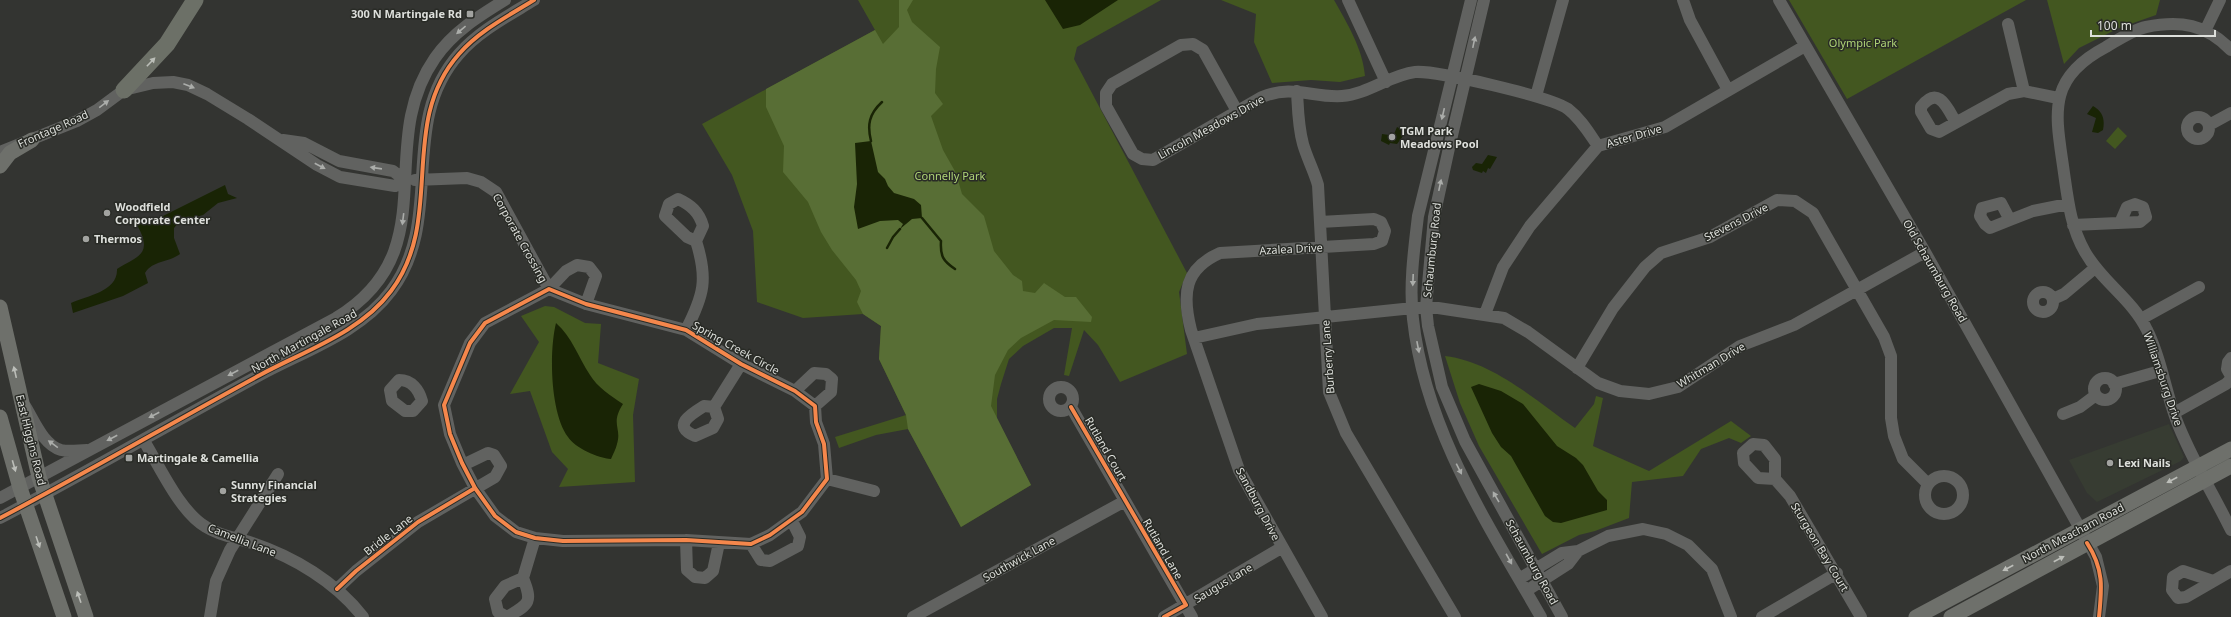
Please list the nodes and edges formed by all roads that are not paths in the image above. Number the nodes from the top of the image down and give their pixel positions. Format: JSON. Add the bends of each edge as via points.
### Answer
{"nodes":[{"id":1,"x":195,"y":0,"type":"edge"},
{"id":2,"x":505,"y":0,"type":"edge"},
{"id":3,"x":534,"y":0,"type":"edge"},
{"id":4,"x":1348,"y":0,"type":"edge"},
{"id":5,"x":1471,"y":0,"type":"edge"},
{"id":6,"x":1484,"y":0,"type":"edge"},
{"id":7,"x":1563,"y":0,"type":"edge"},
{"id":8,"x":1683,"y":0,"type":"edge"},
{"id":9,"x":1779,"y":0,"type":"edge"},
{"id":10,"x":2220,"y":0,"type":"edge"},
{"id":11,"x":2008,"y":24,"type":"dead end"},
{"id":12,"x":2206,"y":29,"type":"junction"},
{"id":13,"x":1805,"y":46,"type":"junction"},
{"id":14,"x":2231,"y":50,"type":"edge"},
{"id":15,"x":1451,"y":76,"type":"junction"},
{"id":16,"x":1466,"y":80,"type":"junction"},
{"id":17,"x":1386,"y":82,"type":"junction"},
{"id":18,"x":124,"y":90,"type":"junction"},
{"id":19,"x":1728,"y":90,"type":"junction"},
{"id":20,"x":1297,"y":91,"type":"junction"},
{"id":21,"x":2024,"y":91,"type":"junction"},
{"id":22,"x":1536,"y":96,"type":"junction"},
{"id":23,"x":2058,"y":98,"type":"junction"},
{"id":24,"x":1237,"y":111,"type":"junction"},
{"id":25,"x":2231,"y":113,"type":"edge"},
{"id":26,"x":1956,"y":121,"type":"dead end"},
{"id":27,"x":2209,"y":125,"type":"dead end"},
{"id":28,"x":32,"y":140,"type":"junction"},
{"id":29,"x":1598,"y":146,"type":"junction"},
{"id":30,"x":0,"y":152,"type":"edge"},
{"id":31,"x":0,"y":166,"type":"edge"},
{"id":32,"x":404,"y":180,"type":"junction"},
{"id":33,"x":422,"y":180,"type":"junction"},
{"id":34,"x":2068,"y":204,"type":"junction"},
{"id":35,"x":2010,"y":220,"type":"dead end"},
{"id":36,"x":1320,"y":222,"type":"junction"},
{"id":37,"x":2120,"y":223,"type":"dead end"},
{"id":38,"x":2072,"y":226,"type":"junction"},
{"id":39,"x":696,"y":241,"type":"dead end"},
{"id":40,"x":1322,"y":248,"type":"junction"},
{"id":41,"x":1925,"y":252,"type":"junction"},
{"id":42,"x":2095,"y":268,"type":"junction"},
{"id":43,"x":2199,"y":287,"type":"dead end"},
{"id":44,"x":548,"y":289,"type":"junction"},
{"id":45,"x":1857,"y":291,"type":"junction"},
{"id":46,"x":2053,"y":299,"type":"dead end"},
{"id":47,"x":586,"y":304,"type":"junction"},
{"id":48,"x":0,"y":307,"type":"edge"},
{"id":49,"x":1426,"y":307,"type":"junction"},
{"id":50,"x":1413,"y":308,"type":"junction"},
{"id":51,"x":1485,"y":314,"type":"junction"},
{"id":52,"x":1325,"y":318,"type":"junction"},
{"id":53,"x":2141,"y":319,"type":"junction"},
{"id":54,"x":686,"y":330,"type":"junction"},
{"id":55,"x":1194,"y":338,"type":"junction"},
{"id":56,"x":2231,"y":358,"type":"edge"},
{"id":57,"x":741,"y":364,"type":"junction"},
{"id":58,"x":1577,"y":368,"type":"junction"},
{"id":59,"x":2160,"y":370,"type":"junction"},
{"id":60,"x":2231,"y":376,"type":"edge"},
{"id":61,"x":2231,"y":379,"type":"edge"},
{"id":62,"x":795,"y":391,"type":"junction"},
{"id":63,"x":21,"y":398,"type":"junction"},
{"id":64,"x":422,"y":401,"type":"dead end"},
{"id":65,"x":444,"y":404,"type":"junction"},
{"id":66,"x":815,"y":406,"type":"junction"},
{"id":67,"x":714,"y":407,"type":"dead end"},
{"id":68,"x":1071,"y":407,"type":"dead end"},
{"id":69,"x":2174,"y":413,"type":"junction"},
{"id":70,"x":2063,"y":414,"type":"dead end"},
{"id":71,"x":0,"y":417,"type":"edge"},
{"id":72,"x":144,"y":441,"type":"junction"},
{"id":73,"x":2231,"y":449,"type":"edge"},
{"id":74,"x":90,"y":450,"type":"junction"},
{"id":75,"x":463,"y":465,"type":"junction"},
{"id":76,"x":2199,"y":466,"type":"junction"},
{"id":77,"x":2231,"y":466,"type":"edge"},
{"id":78,"x":278,"y":474,"type":"dead end"},
{"id":79,"x":39,"y":477,"type":"junction"},
{"id":80,"x":827,"y":479,"type":"junction"},
{"id":81,"x":1775,"y":479,"type":"dead end"},
{"id":82,"x":2206,"y":480,"type":"junction"},
{"id":83,"x":1928,"y":484,"type":"dead end"},
{"id":84,"x":20,"y":488,"type":"junction"},
{"id":85,"x":475,"y":488,"type":"junction"},
{"id":86,"x":874,"y":491,"type":"dead end"},
{"id":87,"x":44,"y":495,"type":"junction"},
{"id":88,"x":0,"y":498,"type":"edge"},
{"id":89,"x":1125,"y":501,"type":"junction"},
{"id":90,"x":26,"y":505,"type":"junction"},
{"id":91,"x":0,"y":518,"type":"edge"},
{"id":92,"x":792,"y":520,"type":"junction"},
{"id":93,"x":2079,"y":530,"type":"junction"},
{"id":94,"x":2231,"y":530,"type":"edge"},
{"id":95,"x":536,"y":538,"type":"junction"},
{"id":96,"x":236,"y":539,"type":"junction"},
{"id":97,"x":686,"y":540,"type":"junction"},
{"id":98,"x":719,"y":543,"type":"junction"},
{"id":99,"x":2087,"y":543,"type":"junction"},
{"id":100,"x":752,"y":544,"type":"junction"},
{"id":101,"x":1281,"y":548,"type":"junction"},
{"id":102,"x":1578,"y":551,"type":"junction"},
{"id":103,"x":1536,"y":568,"type":"junction"},
{"id":104,"x":2231,"y":570,"type":"edge"},
{"id":105,"x":1837,"y":573,"type":"junction"},
{"id":106,"x":522,"y":578,"type":"dead end"},
{"id":107,"x":1519,"y":579,"type":"junction"},
{"id":108,"x":1543,"y":580,"type":"junction"},
{"id":109,"x":2213,"y":581,"type":"dead end"},
{"id":110,"x":337,"y":589,"type":"junction"},
{"id":111,"x":1526,"y":591,"type":"junction"},
{"id":112,"x":1186,"y":605,"type":"junction"},
{"id":113,"x":64,"y":617,"type":"edge"},
{"id":114,"x":86,"y":617,"type":"edge"},
{"id":115,"x":210,"y":617,"type":"edge"},
{"id":116,"x":363,"y":617,"type":"edge"},
{"id":117,"x":913,"y":617,"type":"edge"},
{"id":118,"x":1164,"y":617,"type":"edge"},
{"id":119,"x":1192,"y":617,"type":"edge"},
{"id":120,"x":1322,"y":617,"type":"edge"},
{"id":121,"x":1455,"y":617,"type":"edge"},
{"id":122,"x":1541,"y":617,"type":"edge"},
{"id":123,"x":1562,"y":617,"type":"edge"},
{"id":124,"x":1731,"y":617,"type":"edge"},
{"id":125,"x":1762,"y":617,"type":"edge"},
{"id":126,"x":1861,"y":617,"type":"edge"},
{"id":127,"x":1916,"y":617,"type":"edge"},
{"id":128,"x":1950,"y":617,"type":"edge"},
{"id":129,"x":2099,"y":617,"type":"edge"}],
"edges":[{"from":18,"to":1,"type":"highway","one_way":true,"via":[[167,44]]},
{"from":2,"to":32,"type":"street","name":"North Martingale Road","one_way":true,"via":[[468,24],[452,38],[435,58],[426,74],[418,90],[411,117]]},
{"from":3,"to":33,"type":"street","name":"North Martingale Road","via":[[474,38],[459,53],[444,75],[434,92],[428,111]]},
{"from":4,"to":17,"type":"street"},
{"from":5,"to":15,"type":"street","name":"Schaumburg Road"},
{"from":16,"to":6,"type":"street","name":"Schaumburg Road","one_way":true},
{"from":7,"to":22,"type":"street"},
{"from":8,"to":19,"type":"street","via":[[1690,20]]},
{"from":9,"to":13,"type":"street","name":"Old Schaumburg Road"},
{"from":10,"to":12,"type":"street"},
{"from":11,"to":21,"type":"street"},
{"from":12,"to":14,"type":"street"},
{"from":12,"to":23,"type":"street","via":[[2157,25],[2140,28],[2080,62],[2068,76]]},
{"from":13,"to":19,"type":"street","name":"Aster Drive"},
{"from":13,"to":41,"type":"street","name":"Old Schaumburg Road"},
{"from":15,"to":16,"type":"street","name":"Lincoln Meadows Drive"},
{"from":15,"to":17,"type":"street","name":"Lincoln Meadows Drive","via":[[1413,72]]},
{"from":15,"to":50,"type":"street","name":"Schaumburg Road","one_way":true,"via":[[1418,216],[1414,251]]},
{"from":16,"to":22,"type":"street","name":"Lincoln Meadows Drive"},
{"from":49,"to":16,"type":"street","name":"Schaumburg Road","one_way":true,"via":[[1434,217]]},
{"from":17,"to":20,"type":"street","name":"Lincoln Meadows Drive","via":[[1355,94],[1341,96]]},
{"from":28,"to":18,"type":"street","name":"Frontage Road","one_way":true,"via":[[77,121]]},
{"from":18,"to":32,"type":"street","one_way":true,"via":[[173,82],[188,85],[248,118],[317,165],[340,177],[395,186]]},
{"from":19,"to":29,"type":"street","name":"Aster Drive","via":[[1665,127]]},
{"from":20,"to":24,"type":"street","name":"Lincoln Meadows Drive","via":[[1276,91]]},
{"from":20,"to":36,"type":"street","name":"Burberry Lane","via":[[1298,124],[1303,146],[1313,166],[1318,185]]},
{"from":21,"to":23,"type":"street"},
{"from":21,"to":26,"type":"street","via":[[2008,94]]},
{"from":22,"to":29,"type":"street","name":"Lincoln Meadows Drive","via":[[1566,108],[1583,123]]},
{"from":23,"to":34,"type":"street","name":"Williamsburg Drive","via":[[2057,122]]},
{"from":24,"to":24,"type":"street","name":"Lincoln Meadows Drive","via":[[1153,160],[1142,159],[1133,154],[1106,106],[1106,93],[1112,84],[1181,45],[1193,44],[1203,50]]},
{"from":25,"to":27,"type":"street"},
{"from":28,"to":30,"type":"street","name":"Frontage Road"},
{"from":28,"to":31,"type":"main road","via":[[10,153]]},
{"from":29,"to":51,"type":"street","name":"Aster Drive","via":[[1530,226],[1503,267]]},
{"from":32,"to":33,"type":"street","name":"Corporate Crossing"},
{"from":32,"to":74,"type":"street","name":"North Martingale Road","one_way":true,"via":[[404,217],[399,243],[380,281],[362,300],[336,318]]},
{"from":33,"to":44,"type":"street","name":"Corporate Crossing","via":[[467,178],[481,182],[496,192]]},
{"from":33,"to":72,"type":"street","name":"North Martingale Road","via":[[419,220],[408,260],[392,290],[374,310],[344,331],[261,374]]},
{"from":34,"to":35,"type":"street","via":[[2033,211]]},
{"from":34,"to":38,"type":"street","name":"Williamsburg Drive"},
{"from":36,"to":40,"type":"street","name":"Burberry Lane"},
{"from":36,"to":40,"type":"street","name":"Azalea Drive","via":[[1374,219],[1381,222],[1385,231],[1382,241],[1374,244]]},
{"from":37,"to":38,"type":"street"},
{"from":38,"to":42,"type":"street","name":"Williamsburg Drive"},
{"from":39,"to":54,"type":"street","via":[[702,270],[702,296]]},
{"from":40,"to":52,"type":"street","name":"Burberry Lane"},
{"from":40,"to":55,"type":"street","name":"Azalea Drive","via":[[1220,253],[1207,259],[1190,278],[1186,294],[1187,312]]},
{"from":41,"to":45,"type":"street","name":"Whitman Drive"},
{"from":41,"to":93,"type":"street","name":"Old Schaumburg Road"},
{"from":42,"to":46,"type":"street","via":[[2064,294]]},
{"from":42,"to":53,"type":"street","name":"Williamsburg Drive","via":[[2125,297]]},
{"from":43,"to":53,"type":"street"},
{"from":44,"to":47,"type":"street","name":"Spring Creek Circle"},
{"from":44,"to":47,"type":"street","via":[[577,264],[589,267],[596,276]]},
{"from":44,"to":65,"type":"street","via":[[485,323],[470,344]]},
{"from":45,"to":58,"type":"street","name":"Whitman Drive","via":[[1794,326],[1740,346],[1678,387],[1649,394],[1620,391],[1598,383]]},
{"from":45,"to":58,"type":"street","name":"Stevens Drive","via":[[1813,213],[1795,201],[1777,200],[1710,237],[1661,253],[1645,267],[1613,308]]},
{"from":45,"to":83,"type":"street","name":"Stevens Drive","via":[[1884,336],[1891,356],[1891,418],[1894,436],[1903,459]]},
{"from":47,"to":54,"type":"street","name":"Spring Creek Circle"},
{"from":63,"to":48,"type":"main road","name":"East Higgins Road","one_way":true},
{"from":49,"to":50,"type":"street","name":"Whitman Drive"},
{"from":49,"to":51,"type":"street","name":"Whitman Drive"},
{"from":103,"to":49,"type":"street","name":"Schaumburg Road","one_way":true,"via":[[1481,472],[1453,415],[1435,360]]},
{"from":50,"to":52,"type":"street","name":"Whitman Drive"},
{"from":50,"to":107,"type":"street","name":"Schaumburg Road","one_way":true,"via":[[1423,372],[1440,428],[1458,468]]},
{"from":51,"to":58,"type":"street","name":"Whitman Drive","via":[[1504,318],[1528,332]]},
{"from":52,"to":55,"type":"street","name":"Whitman Drive","via":[[1257,324]]},
{"from":52,"to":121,"type":"street","name":"Burberry Lane","via":[[1329,392],[1346,433]]},
{"from":53,"to":59,"type":"street","name":"Williamsburg Drive","via":[[2148,332]]},
{"from":54,"to":57,"type":"street","name":"Spring Creek Circle"},
{"from":55,"to":101,"type":"street","name":"Sandburg Drive","via":[[1239,470]]},
{"from":56,"to":60,"type":"street","via":[[2227,369]]},
{"from":57,"to":62,"type":"street","name":"Spring Creek Circle"},
{"from":57,"to":67,"type":"street"},
{"from":59,"to":69,"type":"street","name":"Williamsburg Drive"},
{"from":59,"to":70,"type":"street","via":[[2114,384],[2115,391],[2112,397],[2105,400],[2096,395],[2080,407]]},
{"from":61,"to":69,"type":"street"},
{"from":62,"to":66,"type":"street","name":"Spring Creek Circle"},
{"from":62,"to":66,"type":"street","via":[[814,373],[826,374],[832,379],[831,392]]},
{"from":74,"to":63,"type":"street","one_way":true,"via":[[61,450],[52,445],[40,431]]},
{"from":63,"to":79,"type":"main road","name":"East Higgins Road"},
{"from":64,"to":65,"type":"street"},
{"from":65,"to":75,"type":"street","via":[[450,434]]},
{"from":66,"to":80,"type":"street","via":[[816,422],[824,444]]},
{"from":68,"to":89,"type":"street","name":"Rutland Court"},
{"from":69,"to":76,"type":"street","name":"Williamsburg Drive"},
{"from":71,"to":84,"type":"main road","name":"East Higgins Road","one_way":true},
{"from":72,"to":87,"type":"street","name":"North Martingale Road"},
{"from":72,"to":96,"type":"street","name":"Camellia Lane","via":[[174,492],[195,519],[206,527]]},
{"from":73,"to":76,"type":"main road","name":"North Meacham Road"},
{"from":74,"to":79,"type":"street","name":"North Martingale Road"},
{"from":75,"to":85,"type":"street"},
{"from":75,"to":85,"type":"street","name":"Bridle Lane","via":[[488,453],[499,460],[501,466],[495,477]]},
{"from":76,"to":82,"type":"street","name":"Williamsburg Drive"},
{"from":76,"to":93,"type":"main road","name":"North Meacham Road","one_way":true},
{"from":77,"to":82,"type":"main road","name":"North Meacham Road"},
{"from":78,"to":96,"type":"street"},
{"from":79,"to":84,"type":"street","name":"North Martingale Road"},
{"from":79,"to":87,"type":"main road","name":"East Higgins Road"},
{"from":80,"to":86,"type":"street"},
{"from":80,"to":92,"type":"street","via":[[802,512]]},
{"from":81,"to":105,"type":"street","name":"Sturgeon Bay Court","via":[[1790,496]]},
{"from":82,"to":94,"type":"street","name":"Williamsburg Drive"},
{"from":82,"to":99,"type":"main road","name":"North Meacham Road"},
{"from":84,"to":88,"type":"street","name":"North Martingale Road"},
{"from":84,"to":90,"type":"main road","name":"East Higgins Road"},
{"from":85,"to":95,"type":"street","via":[[495,516],[516,532]]},
{"from":85,"to":110,"type":"street","name":"Bridle Lane","via":[[418,522]]},
{"from":87,"to":90,"type":"street","name":"North Martingale Road"},
{"from":114,"to":87,"type":"main road","name":"East Higgins Road","one_way":true},
{"from":89,"to":112,"type":"street","name":"Rutland Lane"},
{"from":89,"to":117,"type":"street","name":"Southwick Lane"},
{"from":90,"to":91,"type":"street","name":"North Martingale Road"},
{"from":90,"to":113,"type":"main road","name":"East Higgins Road","one_way":true},
{"from":92,"to":100,"type":"street"},
{"from":92,"to":100,"type":"street","via":[[800,537],[798,546],[770,561],[761,560]]},
{"from":93,"to":99,"type":"street","name":"Old Schaumburg Road"},
{"from":93,"to":127,"type":"main road","name":"North Meacham Road","one_way":true},
{"from":95,"to":97,"type":"street","via":[[563,541]]},
{"from":95,"to":106,"type":"street"},
{"from":96,"to":110,"type":"street","name":"Camellia Lane","via":[[278,554]]},
{"from":96,"to":115,"type":"street","via":[[216,581]]},
{"from":97,"to":98,"type":"street"},
{"from":97,"to":98,"type":"street","via":[[687,570],[695,577],[706,578],[713,571]]},
{"from":98,"to":100,"type":"street"},
{"from":128,"to":99,"type":"main road","name":"North Meacham Road","one_way":true},
{"from":99,"to":129,"type":"street","name":"Old Schaumburg Road","via":[[2096,557],[2103,586]]},
{"from":101,"to":112,"type":"street","name":"Saugus Lane"},
{"from":101,"to":120,"type":"street","name":"Sandburg Drive"},
{"from":102,"to":103,"type":"street","via":[[1562,553]]},
{"from":102,"to":108,"type":"street","via":[[1568,564]]},
{"from":102,"to":124,"type":"street","via":[[1608,536],[1643,529],[1666,534],[1688,545],[1712,569]]},
{"from":103,"to":107,"type":"street"},
{"from":103,"to":108,"type":"street","name":"Schaumburg Road"},
{"from":104,"to":109,"type":"street"},
{"from":105,"to":125,"type":"street"},
{"from":105,"to":126,"type":"street","name":"Sturgeon Bay Court"},
{"from":107,"to":111,"type":"street","name":"Schaumburg Road"},
{"from":108,"to":111,"type":"street"},
{"from":108,"to":123,"type":"street","name":"Schaumburg Road"},
{"from":110,"to":116,"type":"street","name":"Camellia Lane"},
{"from":111,"to":122,"type":"street","name":"Schaumburg Road"},
{"from":112,"to":118,"type":"street","name":"Saugus Lane"},
{"from":112,"to":119,"type":"street","name":"Rutland Lane"}]}
